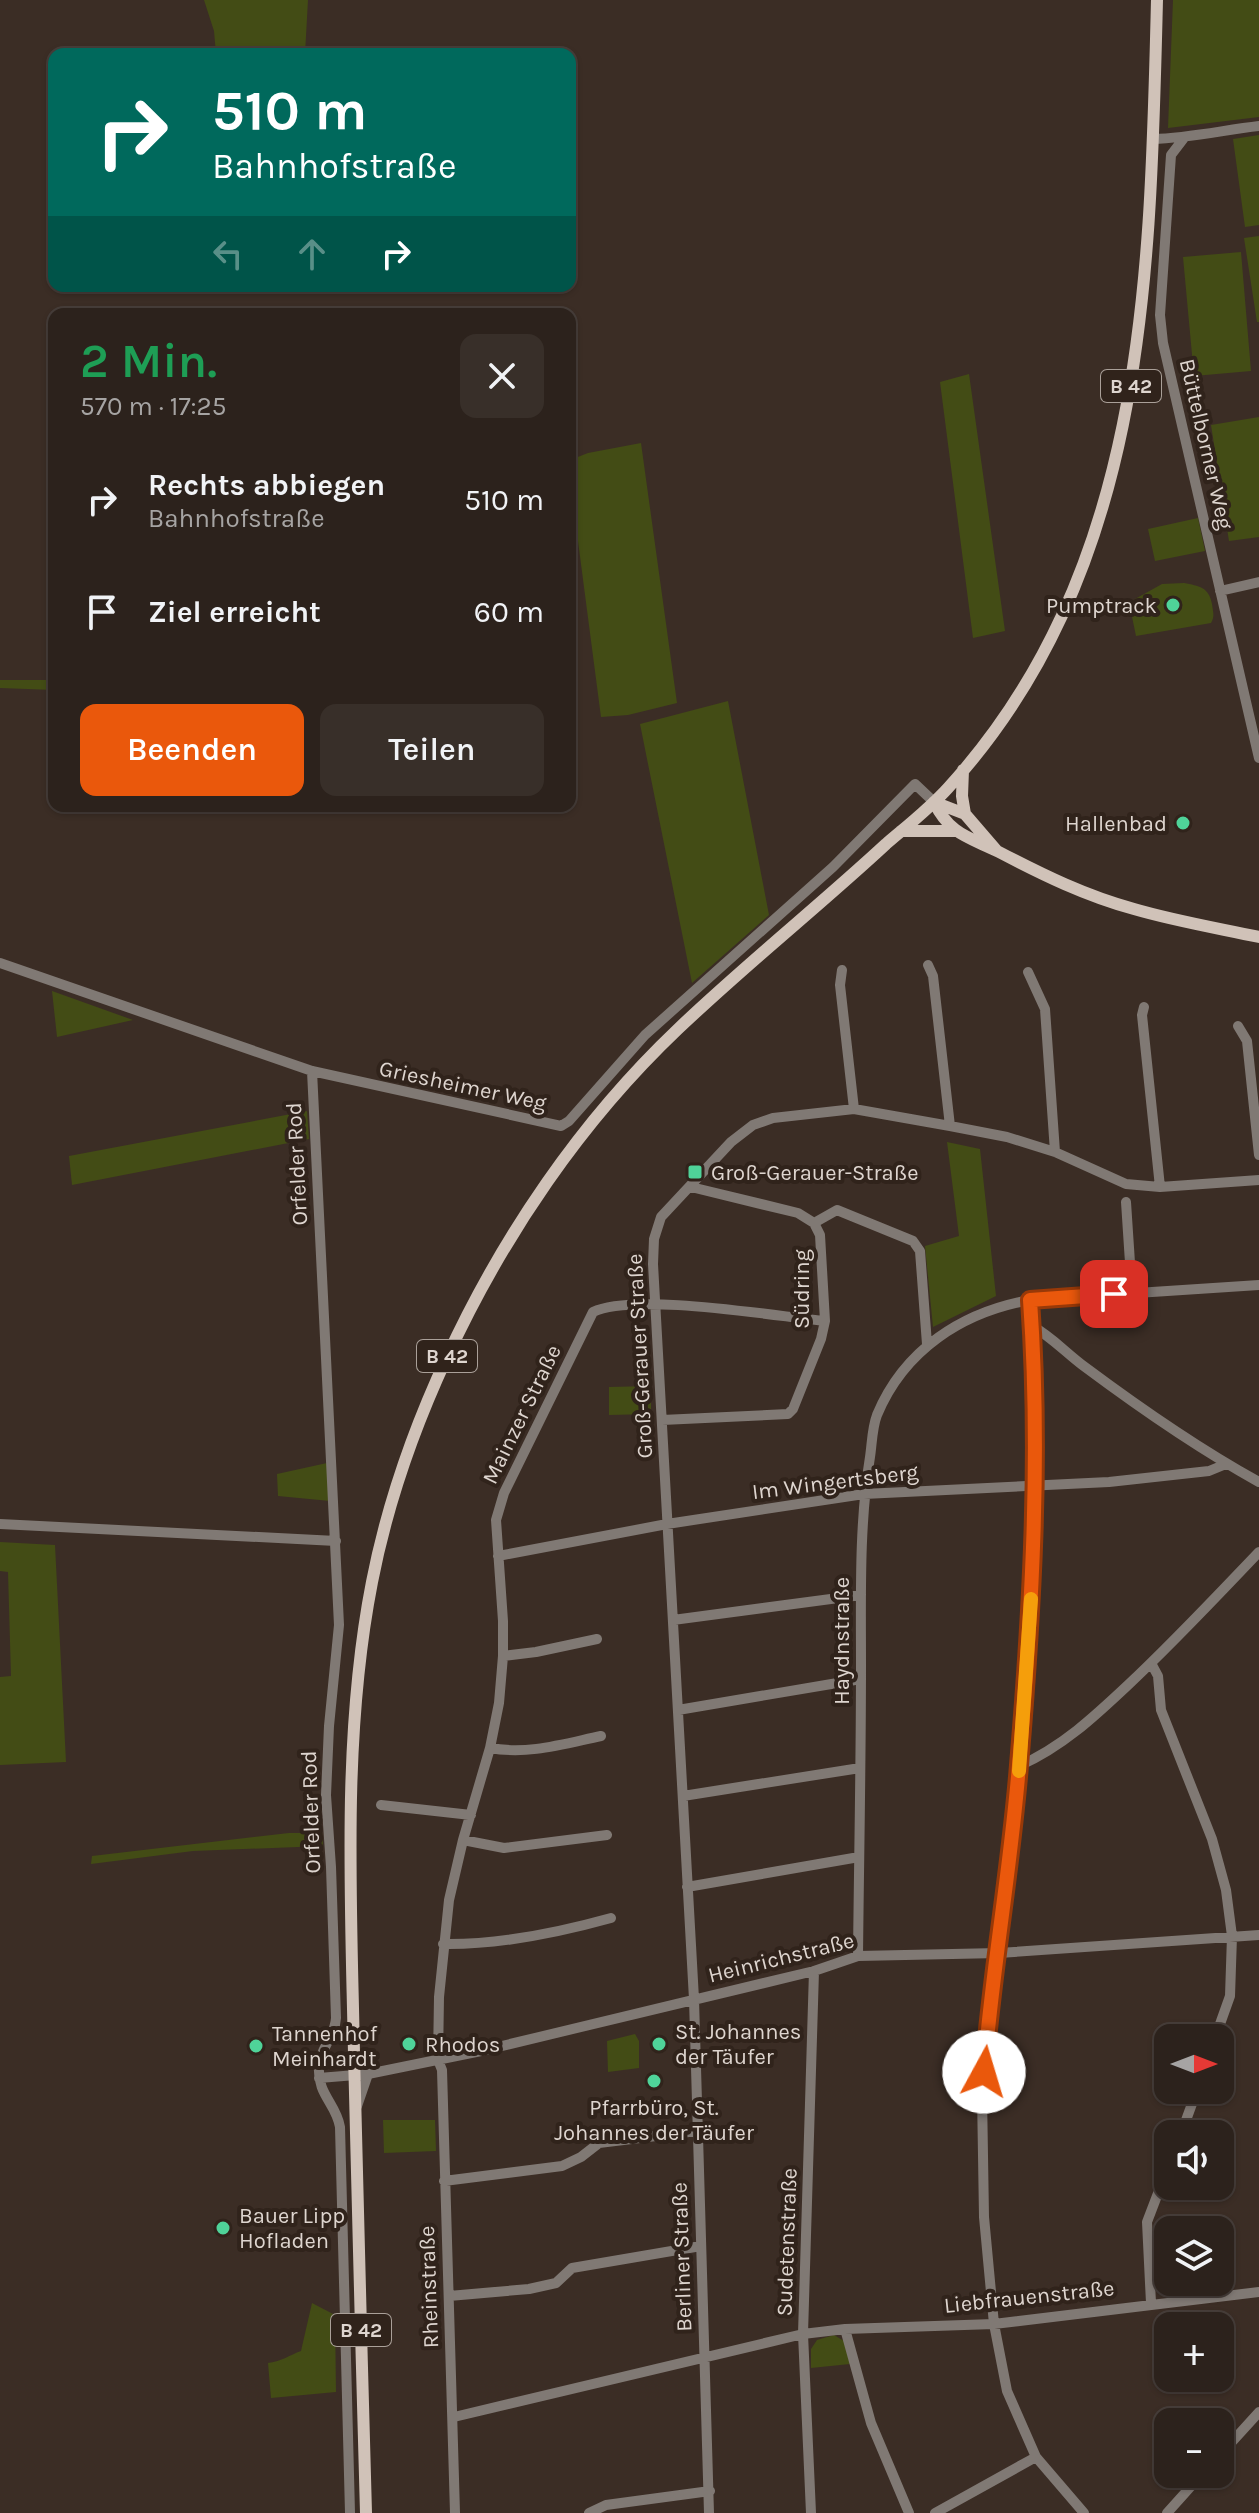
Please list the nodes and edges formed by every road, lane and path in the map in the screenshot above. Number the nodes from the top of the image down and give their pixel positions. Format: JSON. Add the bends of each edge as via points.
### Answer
{"nodes":[{"id":1,"x":1157,"y":0,"type":"edge"},
{"id":2,"x":1259,"y":126,"type":"edge"},
{"id":3,"x":1184,"y":138,"type":"junction"},
{"id":4,"x":1153,"y":139,"type":"junction"},
{"id":5,"x":1259,"y":582,"type":"edge"},
{"id":6,"x":1220,"y":591,"type":"junction"},
{"id":7,"x":1259,"y":758,"type":"edge"},
{"id":8,"x":963,"y":770,"type":"junction"},
{"id":9,"x":934,"y":802,"type":"junction"},
{"id":10,"x":965,"y":814,"type":"junction"},
{"id":11,"x":901,"y":831,"type":"junction"},
{"id":12,"x":954,"y":831,"type":"junction"},
{"id":13,"x":998,"y":852,"type":"junction"},
{"id":14,"x":1259,"y":937,"type":"edge"},
{"id":15,"x":0,"y":963,"type":"edge"},
{"id":16,"x":928,"y":965,"type":"dead end"},
{"id":17,"x":842,"y":970,"type":"dead end"},
{"id":18,"x":1028,"y":972,"type":"dead end"},
{"id":19,"x":1144,"y":1007,"type":"dead end"},
{"id":20,"x":1238,"y":1026,"type":"dead end"},
{"id":21,"x":312,"y":1071,"type":"junction"},
{"id":22,"x":854,"y":1109,"type":"junction"},
{"id":23,"x":950,"y":1126,"type":"junction"},
{"id":24,"x":1055,"y":1152,"type":"junction"},
{"id":25,"x":1259,"y":1155,"type":"edge"},
{"id":26,"x":1259,"y":1180,"type":"edge"},
{"id":27,"x":691,"y":1187,"type":"junction"},
{"id":28,"x":1160,"y":1187,"type":"junction"},
{"id":29,"x":1126,"y":1202,"type":"dead end"},
{"id":30,"x":814,"y":1223,"type":"junction"},
{"id":31,"x":1259,"y":1285,"type":"edge"},
{"id":32,"x":1132,"y":1293,"type":"junction"},
{"id":33,"x":1030,"y":1300,"type":"junction"},
{"id":34,"x":656,"y":1304,"type":"junction"},
{"id":35,"x":825,"y":1321,"type":"junction"},
{"id":36,"x":1032,"y":1326,"type":"junction"},
{"id":37,"x":927,"y":1344,"type":"junction"},
{"id":38,"x":662,"y":1420,"type":"junction"},
{"id":39,"x":1226,"y":1464,"type":"junction"},
{"id":40,"x":1259,"y":1482,"type":"edge"},
{"id":41,"x":1035,"y":1484,"type":"junction"},
{"id":42,"x":864,"y":1494,"type":"junction"},
{"id":43,"x":0,"y":1524,"type":"edge"},
{"id":44,"x":667,"y":1524,"type":"junction"},
{"id":45,"x":336,"y":1541,"type":"junction"},
{"id":46,"x":1259,"y":1552,"type":"edge"},
{"id":47,"x":498,"y":1556,"type":"junction"},
{"id":48,"x":861,"y":1595,"type":"junction"},
{"id":49,"x":673,"y":1620,"type":"junction"},
{"id":50,"x":597,"y":1639,"type":"dead end"},
{"id":51,"x":503,"y":1656,"type":"junction"},
{"id":52,"x":1151,"y":1663,"type":"junction"},
{"id":53,"x":861,"y":1679,"type":"junction"},
{"id":54,"x":678,"y":1710,"type":"junction"},
{"id":55,"x":601,"y":1736,"type":"dead end"},
{"id":56,"x":490,"y":1748,"type":"junction"},
{"id":57,"x":1019,"y":1766,"type":"junction"},
{"id":58,"x":860,"y":1768,"type":"junction"},
{"id":59,"x":683,"y":1796,"type":"junction"},
{"id":60,"x":381,"y":1805,"type":"dead end"},
{"id":61,"x":471,"y":1815,"type":"junction"},
{"id":62,"x":607,"y":1835,"type":"dead end"},
{"id":63,"x":463,"y":1840,"type":"junction"},
{"id":64,"x":859,"y":1857,"type":"junction"},
{"id":65,"x":687,"y":1887,"type":"junction"},
{"id":66,"x":611,"y":1918,"type":"dead end"},
{"id":67,"x":1259,"y":1935,"type":"edge"},
{"id":68,"x":1232,"y":1936,"type":"junction"},
{"id":69,"x":443,"y":1944,"type":"junction"},
{"id":70,"x":999,"y":1953,"type":"junction"},
{"id":71,"x":858,"y":1956,"type":"junction"},
{"id":72,"x":814,"y":1971,"type":"junction"},
{"id":73,"x":694,"y":1999,"type":"junction"},
{"id":74,"x":1220,"y":2024,"type":"edge"},
{"id":75,"x":438,"y":2060,"type":"junction"},
{"id":76,"x":368,"y":2074,"type":"junction"},
{"id":77,"x":354,"y":2076,"type":"junction"},
{"id":78,"x":319,"y":2078,"type":"junction"},
{"id":79,"x":355,"y":2110,"type":"junction"},
{"id":80,"x":697,"y":2131,"type":"junction"},
{"id":81,"x":444,"y":2181,"type":"junction"},
{"id":82,"x":1155,"y":2200,"type":"edge"},
{"id":83,"x":701,"y":2246,"type":"junction"},
{"id":84,"x":1259,"y":2292,"type":"edge"},
{"id":85,"x":449,"y":2296,"type":"junction"},
{"id":86,"x":1151,"y":2303,"type":"junction"},
{"id":87,"x":994,"y":2324,"type":"junction"},
{"id":88,"x":845,"y":2329,"type":"junction"},
{"id":89,"x":803,"y":2334,"type":"junction"},
{"id":90,"x":705,"y":2359,"type":"junction"},
{"id":91,"x":1259,"y":2412,"type":"edge"},
{"id":92,"x":454,"y":2417,"type":"junction"},
{"id":93,"x":1234,"y":2440,"type":"edge"},
{"id":94,"x":1036,"y":2457,"type":"junction"},
{"id":95,"x":1189,"y":2488,"type":"edge"},
{"id":96,"x":710,"y":2491,"type":"junction"},
{"id":97,"x":350,"y":2513,"type":"edge"},
{"id":98,"x":366,"y":2513,"type":"edge"},
{"id":99,"x":455,"y":2513,"type":"edge"},
{"id":100,"x":589,"y":2513,"type":"edge"},
{"id":101,"x":709,"y":2513,"type":"edge"},
{"id":102,"x":811,"y":2513,"type":"edge"},
{"id":103,"x":909,"y":2513,"type":"edge"},
{"id":104,"x":935,"y":2513,"type":"edge"},
{"id":105,"x":1084,"y":2513,"type":"edge"},
{"id":106,"x":1167,"y":2513,"type":"edge"}],
"edges":[{"from":1,"to":4,"type":"main road","number":"B 42"},
{"from":2,"to":3,"type":"street"},
{"from":3,"to":4,"type":"street"},
{"from":3,"to":6,"type":"street","name":"Büttelborner Weg","via":[[1171,155],[1160,315]]},
{"from":4,"to":8,"type":"main road","number":"B 42","via":[[1130,389],[1098,529],[1039,660]]},
{"from":5,"to":6,"type":"street"},
{"from":6,"to":7,"type":"street","name":"Büttelborner Weg"},
{"from":8,"to":9,"type":"main road","number":"B 42"},
{"from":8,"to":10,"type":"main road"},
{"from":9,"to":10,"type":"main road"},
{"from":9,"to":11,"type":"main road","number":"B 42"},
{"from":9,"to":12,"type":"main road"},
{"from":9,"to":21,"type":"street","name":"Griesheimer Weg","via":[[915,784],[833,867],[645,1035],[561,1126]]},
{"from":10,"to":13,"type":"main road"},
{"from":11,"to":12,"type":"main road"},
{"from":11,"to":77,"type":"main road","number":"B 42","via":[[681,1026],[612,1098],[503,1250],[446,1359],[391,1510],[372,1582],[359,1680],[350,1840]]},
{"from":12,"to":13,"type":"main road"},
{"from":13,"to":14,"type":"main road","via":[[1029,870],[1133,909]]},
{"from":15,"to":21,"type":"street","name":"Griesheimer Weg"},
{"from":16,"to":23,"type":"street"},
{"from":17,"to":22,"type":"street"},
{"from":18,"to":24,"type":"street","via":[[1045,1009]]},
{"from":19,"to":28,"type":"street"},
{"from":20,"to":25,"type":"street","via":[[1247,1041]]},
{"from":21,"to":45,"type":"street","name":"Orfelder Rod"},
{"from":22,"to":23,"type":"street","name":"Groß-Gerauer Straße"},
{"from":22,"to":27,"type":"street","name":"Groß-Gerauer Straße","via":[[753,1125]]},
{"from":23,"to":24,"type":"street","name":"Groß-Gerauer Straße"},
{"from":24,"to":28,"type":"street","name":"Groß-Gerauer Straße","via":[[1126,1184]]},
{"from":26,"to":28,"type":"street","name":"Groß-Gerauer Straße"},
{"from":27,"to":30,"type":"street","name":"Südring","via":[[798,1213]]},
{"from":27,"to":34,"type":"street","name":"Groß-Gerauer Straße","via":[[661,1217],[654,1239]]},
{"from":29,"to":32,"type":"street"},
{"from":30,"to":35,"type":"street","name":"Südring","via":[[820,1235]]},
{"from":30,"to":37,"type":"street","name":"Südring","via":[[837,1210],[913,1241],[920,1251]]},
{"from":31,"to":32,"type":"street","name":"Haydnstraße"},
{"from":32,"to":33,"type":"street","name":"Haydnstraße"},
{"from":33,"to":36,"type":"street"},
{"from":33,"to":37,"type":"street","name":"Haydnstraße","via":[[964,1321]]},
{"from":34,"to":35,"type":"street","name":"Mainzer Straße"},
{"from":34,"to":38,"type":"street","name":"Groß-Gerauer Straße"},
{"from":34,"to":47,"type":"street","name":"Mainzer Straße","via":[[604,1306],[593,1312],[504,1493],[496,1520]]},
{"from":35,"to":38,"type":"street","name":"Südring","via":[[788,1414]]},
{"from":36,"to":39,"type":"street"},
{"from":36,"to":41,"type":"street"},
{"from":37,"to":42,"type":"street","name":"Haydnstraße","via":[[908,1362],[876,1417]]},
{"from":38,"to":44,"type":"street","name":"Groß-Gerauer Straße"},
{"from":39,"to":40,"type":"street"},
{"from":39,"to":41,"type":"street","name":"Im Wingertsberg","via":[[1209,1471],[1109,1482]]},
{"from":41,"to":42,"type":"street","name":"Im Wingertsberg"},
{"from":41,"to":57,"type":"street"},
{"from":42,"to":44,"type":"street","name":"Im Wingertsberg"},
{"from":42,"to":48,"type":"street","name":"Haydnstraße"},
{"from":43,"to":45,"type":"street"},
{"from":44,"to":47,"type":"street","name":"Im Wingertsberg"},
{"from":44,"to":49,"type":"street","name":"Groß-Gerauer Straße"},
{"from":45,"to":78,"type":"street","name":"Orfelder Rod","via":[[339,1625],[326,1809],[336,2025],[321,2056]]},
{"from":46,"to":52,"type":"street"},
{"from":47,"to":51,"type":"street","name":"Mainzer Straße"},
{"from":48,"to":49,"type":"street"},
{"from":48,"to":53,"type":"street","name":"Haydnstraße"},
{"from":49,"to":54,"type":"street","name":"Groß-Gerauer Straße"},
{"from":50,"to":51,"type":"street"},
{"from":51,"to":56,"type":"street","name":"Mainzer Straße"},
{"from":52,"to":57,"type":"street","via":[[1075,1733]]},
{"from":52,"to":68,"type":"street","via":[[1158,1676],[1161,1710],[1212,1839]]},
{"from":53,"to":54,"type":"street"},
{"from":53,"to":58,"type":"street","name":"Haydnstraße"},
{"from":54,"to":59,"type":"street","name":"Groß-Gerauer Straße"},
{"from":55,"to":56,"type":"street","via":[[530,1751]]},
{"from":56,"to":61,"type":"street","name":"Mainzer Straße"},
{"from":57,"to":70,"type":"street"},
{"from":58,"to":59,"type":"street"},
{"from":58,"to":64,"type":"street","name":"Haydnstraße"},
{"from":59,"to":65,"type":"street","name":"Groß-Gerauer Straße"},
{"from":60,"to":61,"type":"street"},
{"from":61,"to":63,"type":"street","name":"Mainzer Straße"},
{"from":62,"to":63,"type":"street","via":[[504,1848]]},
{"from":63,"to":69,"type":"street","name":"Mainzer Straße"},
{"from":64,"to":65,"type":"street"},
{"from":64,"to":71,"type":"street","name":"Haydnstraße"},
{"from":65,"to":73,"type":"street","name":"Groß-Gerauer Straße"},
{"from":66,"to":69,"type":"street","via":[[476,1945]]},
{"from":67,"to":68,"type":"street","name":"Heinrichstraße"},
{"from":68,"to":70,"type":"street","name":"Heinrichstraße"},
{"from":68,"to":74,"type":"street","via":[[1230,1996]]},
{"from":69,"to":75,"type":"street","name":"Mainzer Straße"},
{"from":70,"to":71,"type":"street","name":"Heinrichstraße"},
{"from":70,"to":87,"type":"street","via":[[982,2094],[984,2217]]},
{"from":71,"to":72,"type":"street","name":"Heinrichstraße"},
{"from":72,"to":73,"type":"street","name":"Heinrichstraße"},
{"from":72,"to":89,"type":"street","name":"Sudetenstraße"},
{"from":73,"to":75,"type":"street","name":"Heinrichstraße"},
{"from":73,"to":80,"type":"street","name":"Berliner Straße"},
{"from":75,"to":76,"type":"street","name":"Heinrichstraße"},
{"from":75,"to":81,"type":"street","name":"Rheinstraße"},
{"from":76,"to":77,"type":"street","name":"Heinrichstraße"},
{"from":76,"to":79,"type":"street"},
{"from":77,"to":78,"type":"street"},
{"from":77,"to":79,"type":"main road","number":"B 42"},
{"from":78,"to":97,"type":"street","via":[[340,2127]]},
{"from":79,"to":98,"type":"main road","number":"B 42"},
{"from":80,"to":81,"type":"street","via":[[599,2143],[562,2166]]},
{"from":80,"to":83,"type":"street","name":"Berliner Straße"},
{"from":81,"to":85,"type":"street","name":"Rheinstraße"},
{"from":82,"to":86,"type":"street","via":[[1147,2222]]},
{"from":83,"to":85,"type":"street","via":[[572,2268],[556,2283],[529,2289]]},
{"from":83,"to":90,"type":"street","name":"Berliner Straße"},
{"from":84,"to":86,"type":"street","name":"Liebfrauenstraße"},
{"from":85,"to":92,"type":"street","name":"Rheinstraße"},
{"from":86,"to":87,"type":"street","name":"Liebfrauenstraße"},
{"from":87,"to":88,"type":"street","name":"Liebfrauenstraße"},
{"from":87,"to":94,"type":"street","via":[[1007,2391]]},
{"from":88,"to":89,"type":"street","name":"Liebfrauenstraße"},
{"from":88,"to":103,"type":"street","via":[[871,2423]]},
{"from":89,"to":90,"type":"street","name":"Liebfrauenstraße"},
{"from":89,"to":102,"type":"street","name":"Sudetenstraße"},
{"from":90,"to":92,"type":"street","name":"Liebfrauenstraße"},
{"from":90,"to":96,"type":"street","name":"Berliner Straße"},
{"from":91,"to":93,"type":"street"},
{"from":92,"to":99,"type":"street","name":"Rheinstraße"},
{"from":94,"to":104,"type":"street"},
{"from":94,"to":105,"type":"street"},
{"from":95,"to":106,"type":"street"},
{"from":96,"to":100,"type":"street","via":[[606,2505]]},
{"from":96,"to":101,"type":"street","name":"Berliner Straße"}]}
